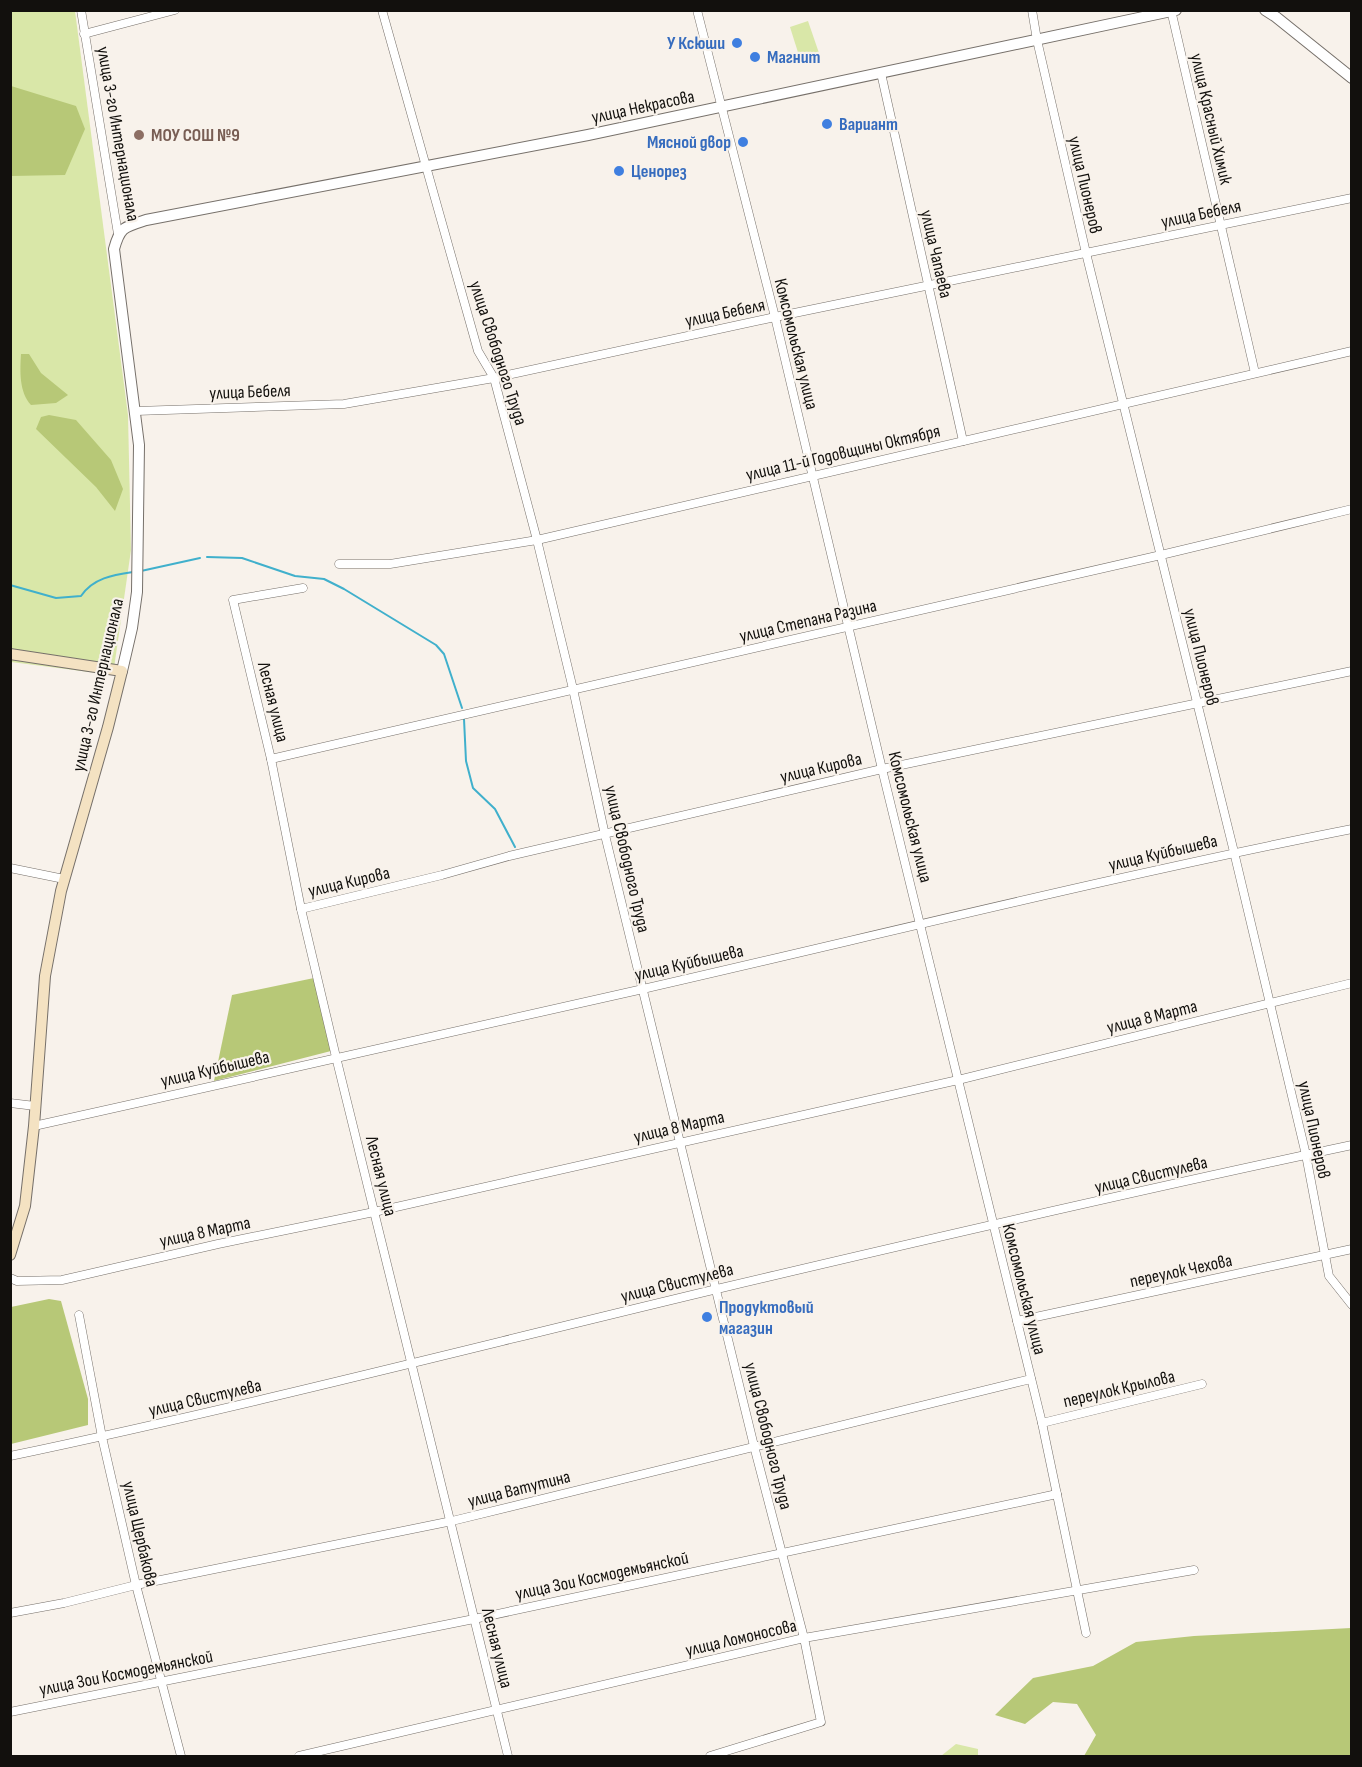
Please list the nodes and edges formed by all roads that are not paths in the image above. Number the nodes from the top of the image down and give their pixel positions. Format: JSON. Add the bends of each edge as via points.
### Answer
{"nodes":[{"id":1,"x":81,"y":10,"type":"edge"},
{"id":2,"x":175,"y":10,"type":"edge"},
{"id":3,"x":382,"y":10,"type":"edge"},
{"id":4,"x":697,"y":10,"type":"edge"},
{"id":5,"x":1032,"y":10,"type":"edge"},
{"id":6,"x":1265,"y":10,"type":"edge"},
{"id":7,"x":1173,"y":11,"type":"edge"},
{"id":8,"x":84,"y":34,"type":"junction"},
{"id":9,"x":1037,"y":40,"type":"junction"},
{"id":10,"x":881,"y":73,"type":"junction"},
{"id":11,"x":1352,"y":78,"type":"edge"},
{"id":12,"x":722,"y":106,"type":"junction"},
{"id":13,"x":425,"y":167,"type":"junction"},
{"id":14,"x":1352,"y":198,"type":"edge"},
{"id":15,"x":1220,"y":226,"type":"junction"},
{"id":16,"x":118,"y":234,"type":"junction"},
{"id":17,"x":1086,"y":253,"type":"junction"},
{"id":18,"x":928,"y":286,"type":"junction"},
{"id":19,"x":775,"y":317,"type":"junction"},
{"id":20,"x":1352,"y":351,"type":"edge"},
{"id":21,"x":1255,"y":374,"type":"junction"},
{"id":22,"x":494,"y":378,"type":"junction"},
{"id":23,"x":1123,"y":404,"type":"junction"},
{"id":24,"x":136,"y":411,"type":"junction"},
{"id":25,"x":963,"y":441,"type":"junction"},
{"id":26,"x":813,"y":476,"type":"junction"},
{"id":27,"x":1352,"y":509,"type":"edge"},
{"id":28,"x":537,"y":540,"type":"junction"},
{"id":29,"x":1161,"y":555,"type":"junction"},
{"id":30,"x":339,"y":564,"type":"dead end"},
{"id":31,"x":303,"y":588,"type":"dead end"},
{"id":32,"x":850,"y":627,"type":"junction"},
{"id":33,"x":10,"y":654,"type":"edge"},
{"id":34,"x":122,"y":671,"type":"junction"},
{"id":35,"x":1352,"y":671,"type":"edge"},
{"id":36,"x":573,"y":689,"type":"junction"},
{"id":37,"x":1197,"y":703,"type":"junction"},
{"id":38,"x":271,"y":759,"type":"junction"},
{"id":39,"x":882,"y":769,"type":"junction"},
{"id":40,"x":1352,"y":828,"type":"edge"},
{"id":41,"x":605,"y":835,"type":"junction"},
{"id":42,"x":1234,"y":852,"type":"junction"},
{"id":43,"x":10,"y":868,"type":"edge"},
{"id":44,"x":64,"y":879,"type":"junction"},
{"id":45,"x":301,"y":909,"type":"junction"},
{"id":46,"x":920,"y":923,"type":"junction"},
{"id":47,"x":1352,"y":983,"type":"edge"},
{"id":48,"x":643,"y":989,"type":"junction"},
{"id":49,"x":1270,"y":1003,"type":"junction"},
{"id":50,"x":336,"y":1057,"type":"junction"},
{"id":51,"x":958,"y":1080,"type":"junction"},
{"id":52,"x":10,"y":1103,"type":"edge"},
{"id":53,"x":35,"y":1106,"type":"junction"},
{"id":54,"x":33,"y":1126,"type":"junction"},
{"id":55,"x":681,"y":1142,"type":"junction"},
{"id":56,"x":1352,"y":1145,"type":"edge"},
{"id":57,"x":1306,"y":1155,"type":"junction"},
{"id":58,"x":374,"y":1212,"type":"junction"},
{"id":59,"x":993,"y":1226,"type":"junction"},
{"id":60,"x":1352,"y":1249,"type":"edge"},
{"id":61,"x":10,"y":1255,"type":"edge"},
{"id":62,"x":1324,"y":1255,"type":"junction"},
{"id":63,"x":10,"y":1278,"type":"edge"},
{"id":64,"x":717,"y":1289,"type":"junction"},
{"id":65,"x":1352,"y":1305,"type":"edge"},
{"id":66,"x":79,"y":1315,"type":"dead end"},
{"id":67,"x":1017,"y":1321,"type":"junction"},
{"id":68,"x":412,"y":1364,"type":"junction"},
{"id":69,"x":1031,"y":1379,"type":"junction"},
{"id":70,"x":1202,"y":1384,"type":"dead end"},
{"id":71,"x":1042,"y":1423,"type":"junction"},
{"id":72,"x":102,"y":1437,"type":"junction"},
{"id":73,"x":754,"y":1446,"type":"junction"},
{"id":74,"x":10,"y":1456,"type":"edge"},
{"id":75,"x":1057,"y":1494,"type":"junction"},
{"id":76,"x":452,"y":1521,"type":"junction"},
{"id":77,"x":782,"y":1552,"type":"junction"},
{"id":78,"x":1194,"y":1570,"type":"dead end"},
{"id":79,"x":136,"y":1585,"type":"junction"},
{"id":80,"x":1077,"y":1589,"type":"junction"},
{"id":81,"x":10,"y":1613,"type":"edge"},
{"id":82,"x":474,"y":1619,"type":"junction"},
{"id":83,"x":1086,"y":1633,"type":"dead end"},
{"id":84,"x":804,"y":1638,"type":"junction"},
{"id":85,"x":162,"y":1681,"type":"junction"},
{"id":86,"x":497,"y":1710,"type":"junction"},
{"id":87,"x":10,"y":1712,"type":"edge"},
{"id":88,"x":181,"y":1756,"type":"edge"},
{"id":89,"x":299,"y":1756,"type":"edge"},
{"id":90,"x":508,"y":1756,"type":"edge"},
{"id":91,"x":710,"y":1756,"type":"edge"}],
"edges":[{"from":1,"to":8,"type":"street","name":"улица 3-го Интернационала"},
{"from":2,"to":8,"type":"street"},
{"from":3,"to":13,"type":"street","name":"улица Свободного Труда"},
{"from":4,"to":12,"type":"street","name":"Комсомольская улица"},
{"from":5,"to":9,"type":"street","name":"улица Пионеров"},
{"from":6,"to":11,"type":"street"},
{"from":7,"to":9,"type":"street","name":"улица Некрасова"},
{"from":7,"to":15,"type":"street","name":"улица Красный Химик"},
{"from":8,"to":16,"type":"street","name":"улица 3-го Интернационала"},
{"from":9,"to":10,"type":"street","name":"улица Некрасова"},
{"from":9,"to":17,"type":"street","name":"улица Пионеров"},
{"from":10,"to":12,"type":"street","name":"улица Некрасова"},
{"from":10,"to":18,"type":"street","name":"улица Чапаева"},
{"from":12,"to":13,"type":"street","name":"улица Некрасова"},
{"from":12,"to":19,"type":"street","name":"Комсомольская улица"},
{"from":13,"to":16,"type":"street","name":"улица Некрасова","via":[[146,220],[128,225]]},
{"from":13,"to":22,"type":"street","name":"улица Свободного Труда","via":[[478,351]]},
{"from":14,"to":15,"type":"street","name":"улица Бебеля"},
{"from":15,"to":17,"type":"street","name":"улица Бебеля"},
{"from":15,"to":21,"type":"street","name":"улица Красный Химик"},
{"from":16,"to":24,"type":"street","name":"улица 3-го Интернационала","via":[[114,249]]},
{"from":17,"to":18,"type":"street","name":"улица Бебеля"},
{"from":17,"to":23,"type":"street","name":"улица Пионеров"},
{"from":18,"to":19,"type":"street","name":"улица Бебеля"},
{"from":18,"to":25,"type":"street","name":"улица Чапаева"},
{"from":19,"to":22,"type":"street","name":"улица Бебеля"},
{"from":19,"to":26,"type":"street","name":"Комсомольская улица"},
{"from":20,"to":21,"type":"street","name":"улица 11-й Годовщины Октября"},
{"from":21,"to":23,"type":"street","name":"улица 11-й Годовщины Октября"},
{"from":22,"to":24,"type":"street","name":"улица Бебеля","via":[[344,404]]},
{"from":22,"to":28,"type":"street","name":"улица Свободного Труда"},
{"from":23,"to":25,"type":"street","name":"улица 11-й Годовщины Октября"},
{"from":23,"to":29,"type":"street","name":"улица Пионеров"},
{"from":24,"to":34,"type":"street","name":"улица 3-го Интернационала","via":[[140,445],[137,592]]},
{"from":25,"to":26,"type":"street","name":"улица 11-й Годовщины Октября"},
{"from":26,"to":28,"type":"street","name":"улица 11-й Годовщины Октября"},
{"from":26,"to":32,"type":"street","name":"Комсомольская улица"},
{"from":27,"to":29,"type":"street","name":"улица Степана Разина"},
{"from":28,"to":30,"type":"street","name":"улица 11-й Годовщины Октября","via":[[390,564]]},
{"from":28,"to":36,"type":"street","name":"улица Свободного Труда"},
{"from":29,"to":32,"type":"street","name":"улица Степана Разина"},
{"from":29,"to":37,"type":"street","name":"улица Пионеров"},
{"from":31,"to":38,"type":"street","name":"Лесная улица","via":[[233,600]]},
{"from":32,"to":36,"type":"street","name":"улица Степана Разина"},
{"from":32,"to":39,"type":"street","name":"Комсомольская улица"},
{"from":33,"to":34,"type":"main road"},
{"from":34,"to":44,"type":"main road","name":"улица 3-го Интернационала"},
{"from":35,"to":37,"type":"street","name":"улица Кирова"},
{"from":36,"to":38,"type":"street","name":"улица Степана Разина"},
{"from":36,"to":41,"type":"street","name":"улица Свободного Труда"},
{"from":37,"to":39,"type":"street","name":"улица Кирова"},
{"from":37,"to":42,"type":"street","name":"улица Пионеров"},
{"from":38,"to":45,"type":"street","name":"Лесная улица"},
{"from":39,"to":41,"type":"street","name":"улица Кирова"},
{"from":39,"to":46,"type":"street","name":"Комсомольская улица"},
{"from":40,"to":42,"type":"street","name":"улица Куйбышева"},
{"from":41,"to":45,"type":"street","name":"улица Кирова"},
{"from":41,"to":48,"type":"street","name":"улица Свободного Труда"},
{"from":42,"to":46,"type":"street","name":"улица Куйбышева"},
{"from":42,"to":49,"type":"street","name":"улица Пионеров"},
{"from":43,"to":44,"type":"street"},
{"from":44,"to":53,"type":"main road","name":"улица 3-го Интернационала","via":[[45,976]]},
{"from":45,"to":50,"type":"street","name":"Лесная улица"},
{"from":46,"to":48,"type":"street","name":"улица Куйбышева"},
{"from":46,"to":51,"type":"street","name":"Комсомольская улица"},
{"from":47,"to":49,"type":"street","name":"улица 8 Марта"},
{"from":48,"to":50,"type":"street","name":"улица Куйбышева"},
{"from":48,"to":55,"type":"street","name":"улица Свободного Труда"},
{"from":49,"to":51,"type":"street","name":"улица 8 Марта"},
{"from":49,"to":57,"type":"street","name":"улица Пионеров"},
{"from":50,"to":54,"type":"street","name":"улица Куйбышева"},
{"from":50,"to":58,"type":"street","name":"Лесная улица"},
{"from":51,"to":55,"type":"street","name":"улица 8 Марта"},
{"from":51,"to":59,"type":"street","name":"Комсомольская улица"},
{"from":52,"to":53,"type":"street"},
{"from":53,"to":54,"type":"main road","name":"улица 3-го Интернационала"},
{"from":54,"to":61,"type":"main road","name":"улица 3-го Интернационала","via":[[25,1206]]},
{"from":55,"to":58,"type":"street","name":"улица 8 Марта"},
{"from":55,"to":64,"type":"street","name":"улица Свободного Труда"},
{"from":56,"to":57,"type":"street","name":"улица Свистулева"},
{"from":57,"to":59,"type":"street","name":"улица Свистулева"},
{"from":57,"to":62,"type":"street","name":"улица Пионеров"},
{"from":58,"to":63,"type":"street","name":"улица 8 Марта","via":[[62,1280]]},
{"from":58,"to":68,"type":"street","name":"Лесная улица"},
{"from":59,"to":64,"type":"street","name":"улица Свистулева"},
{"from":59,"to":67,"type":"street","name":"Комсомольская улица"},
{"from":60,"to":62,"type":"street","name":"переулок Чехова"},
{"from":62,"to":65,"type":"street","name":"улица Пионеров","via":[[1329,1276]]},
{"from":62,"to":67,"type":"street","name":"переулок Чехова"},
{"from":64,"to":68,"type":"street","name":"улица Свистулева"},
{"from":64,"to":73,"type":"street","name":"улица Свободного Труда"},
{"from":66,"to":72,"type":"street","name":"улица Щербакова"},
{"from":67,"to":69,"type":"street","name":"Комсомольская улица"},
{"from":68,"to":72,"type":"street","name":"улица Свистулева"},
{"from":68,"to":76,"type":"street","name":"Лесная улица"},
{"from":69,"to":71,"type":"street","name":"Комсомольская улица"},
{"from":69,"to":73,"type":"street","name":"улица Ватутина"},
{"from":70,"to":71,"type":"street","name":"переулок Крылова"},
{"from":71,"to":75,"type":"street","name":"Комсомольская улица"},
{"from":72,"to":74,"type":"street","name":"улица Свистулева"},
{"from":72,"to":79,"type":"street","name":"улица Щербакова"},
{"from":73,"to":76,"type":"street","name":"улица Ватутина"},
{"from":73,"to":77,"type":"street","name":"улица Свободного Труда"},
{"from":75,"to":77,"type":"street","name":"улица Зои Космодемьянской"},
{"from":75,"to":80,"type":"street","name":"Комсомольская улица"},
{"from":76,"to":79,"type":"street","name":"улица Ватутина"},
{"from":76,"to":82,"type":"street","name":"Лесная улица"},
{"from":77,"to":82,"type":"street","name":"улица Зои Космодемьянской"},
{"from":77,"to":84,"type":"street","name":"улица Свободного Труда"},
{"from":78,"to":80,"type":"street","name":"улица Ломоносова"},
{"from":79,"to":81,"type":"street","name":"улица Ватутина"},
{"from":79,"to":85,"type":"street","name":"улица Щербакова"},
{"from":80,"to":83,"type":"street","name":"Комсомольская улица"},
{"from":80,"to":84,"type":"street","name":"улица Ломоносова"},
{"from":82,"to":85,"type":"street","name":"улица Зои Космодемьянской"},
{"from":82,"to":86,"type":"street","name":"Лесная улица"},
{"from":84,"to":86,"type":"street","name":"улица Ломоносова"},
{"from":84,"to":91,"type":"street","name":"улица Свободного Труда","via":[[821,1722]]},
{"from":85,"to":87,"type":"street","name":"улица Зои Космодемьянской"},
{"from":85,"to":88,"type":"street","name":"улица Щербакова"},
{"from":86,"to":89,"type":"street","name":"улица Ломоносова"},
{"from":86,"to":90,"type":"street","name":"Лесная улица"}]}
